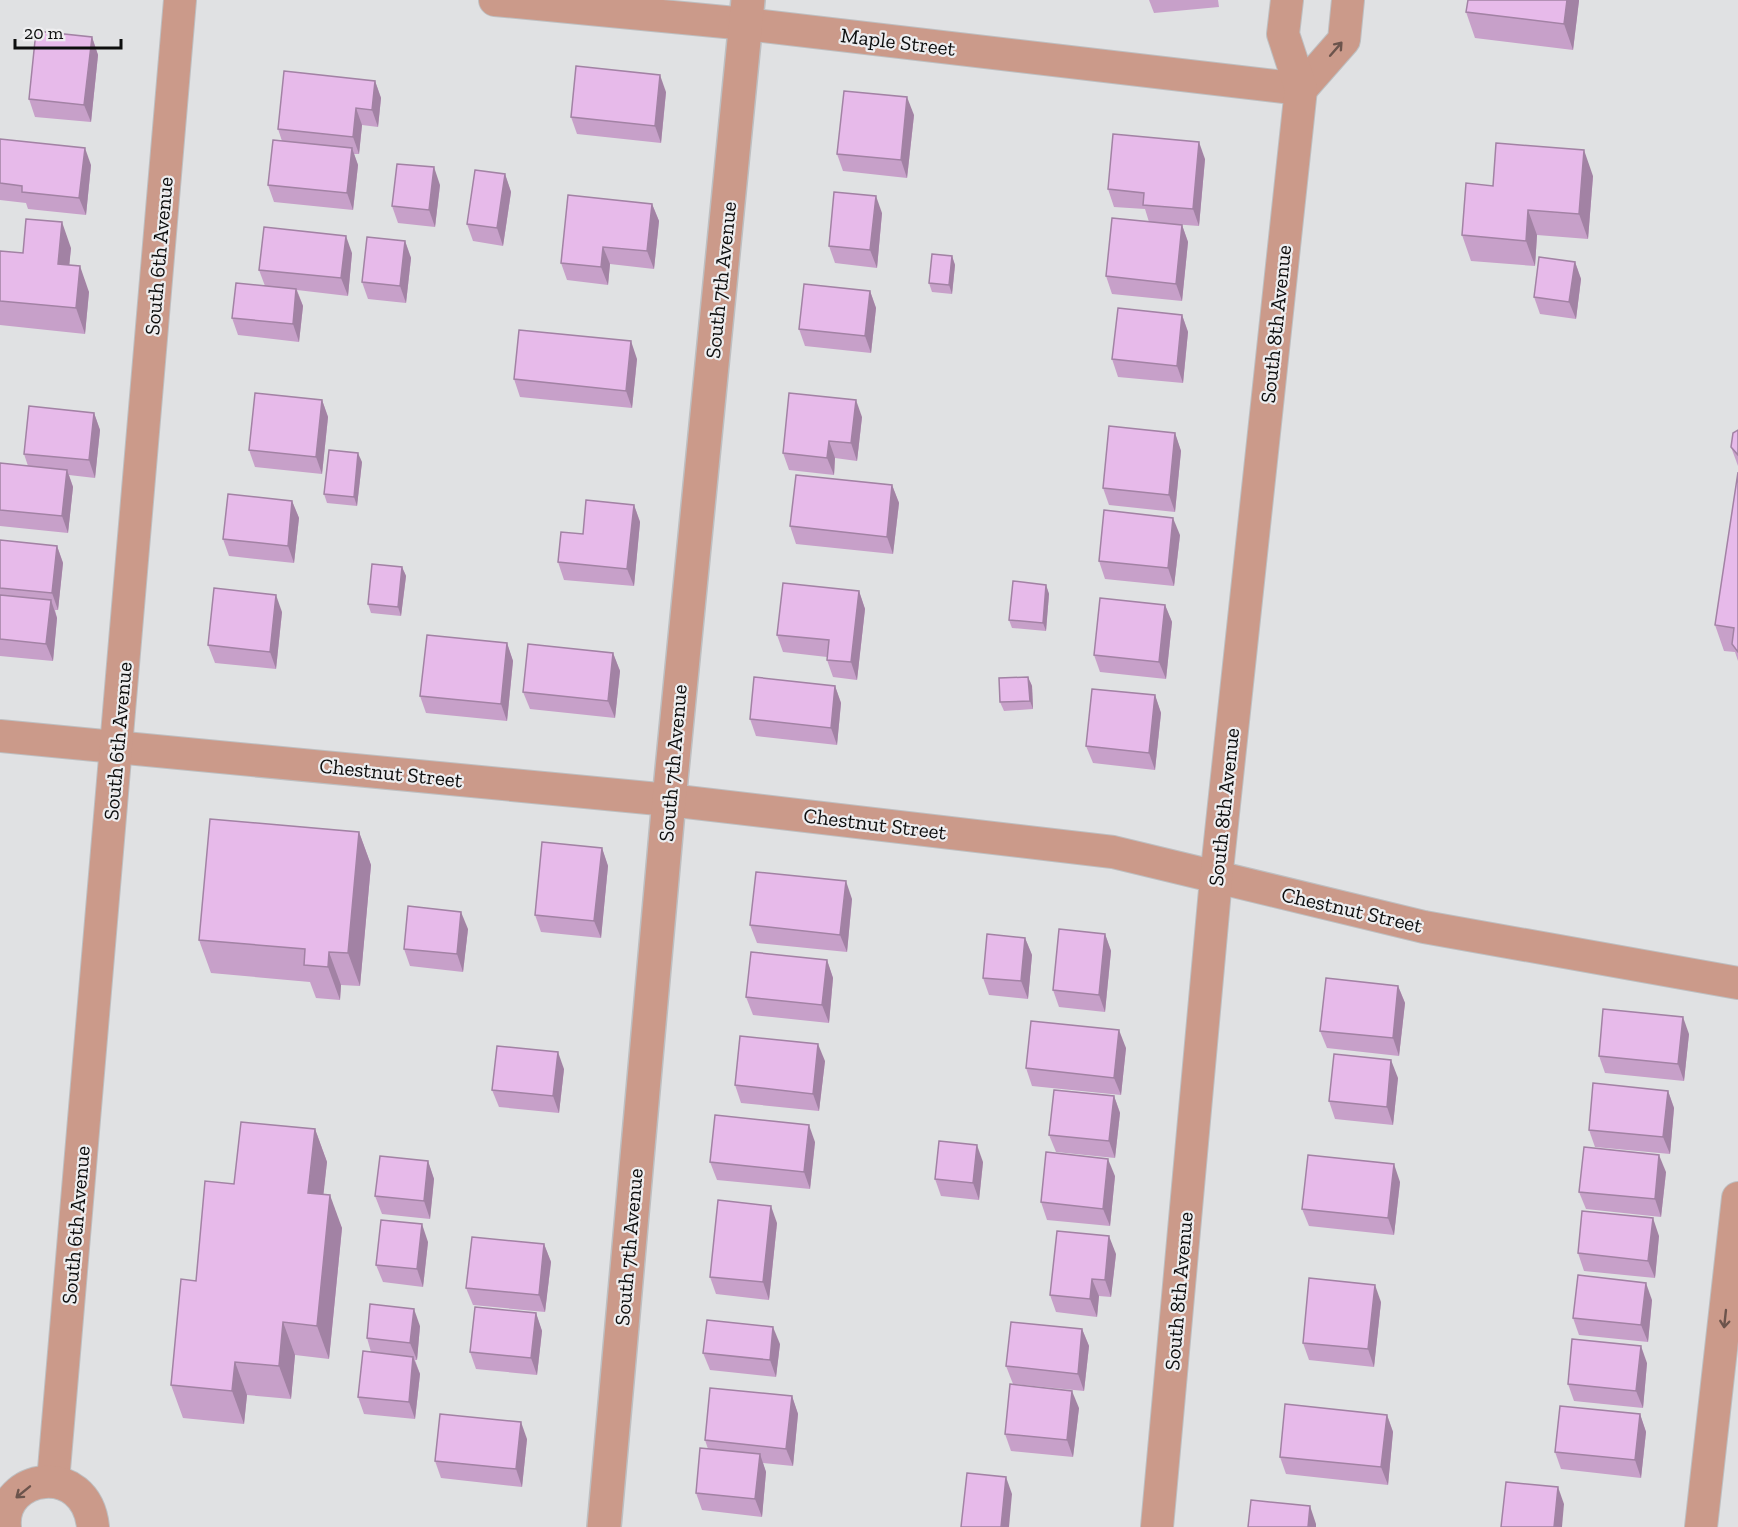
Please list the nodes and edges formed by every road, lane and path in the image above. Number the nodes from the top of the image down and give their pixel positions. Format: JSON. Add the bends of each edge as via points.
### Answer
{"nodes":[{"id":1,"x":180,"y":0,"type":"edge"},
{"id":2,"x":495,"y":0,"type":"edge"},
{"id":3,"x":1287,"y":0,"type":"edge"},
{"id":4,"x":1348,"y":0,"type":"edge"},
{"id":5,"x":747,"y":12,"type":"edge"},
{"id":6,"x":1301,"y":88,"type":"junction"},
{"id":7,"x":0,"y":736,"type":"edge"},
{"id":8,"x":118,"y":747,"type":"junction"},
{"id":9,"x":669,"y":800,"type":"junction"},
{"id":10,"x":1216,"y":879,"type":"junction"},
{"id":11,"x":1738,"y":983,"type":"edge"},
{"id":12,"x":1738,"y":1198,"type":"edge"},
{"id":13,"x":53,"y":1481,"type":"junction"},
{"id":14,"x":3,"y":1522,"type":"edge"},
{"id":15,"x":93,"y":1527,"type":"edge"},
{"id":16,"x":604,"y":1527,"type":"edge"},
{"id":17,"x":1157,"y":1527,"type":"edge"},
{"id":18,"x":1701,"y":1527,"type":"edge"}],
"edges":[{"from":1,"to":8,"type":"street","name":"South 6th Avenue"},
{"from":2,"to":5,"type":"street","name":"Maple Street"},
{"from":3,"to":6,"type":"street","name":"South 8th Avenue","via":[[1283,34]]},
{"from":6,"to":4,"type":"street","one_way":true,"via":[[1344,40]]},
{"from":5,"to":6,"type":"street","name":"Maple Street"},
{"from":5,"to":9,"type":"street","name":"South 7th Avenue"},
{"from":6,"to":10,"type":"street","name":"South 8th Avenue"},
{"from":7,"to":8,"type":"street","name":"Chestnut Street"},
{"from":8,"to":9,"type":"street","name":"Chestnut Street"},
{"from":8,"to":13,"type":"street","name":"South 6th Avenue"},
{"from":9,"to":10,"type":"street","name":"Chestnut Street","via":[[1113,852]]},
{"from":9,"to":16,"type":"street","name":"South 7th Avenue"},
{"from":10,"to":11,"type":"street","name":"Chestnut Street","via":[[1424,927]]},
{"from":10,"to":17,"type":"street","name":"South 8th Avenue"},
{"from":12,"to":18,"type":"street","one_way":true},
{"from":13,"to":14,"type":"street","one_way":true,"via":[[36,1483],[21,1491]]},
{"from":13,"to":15,"type":"street","via":[[70,1486],[83,1497]]}]}
